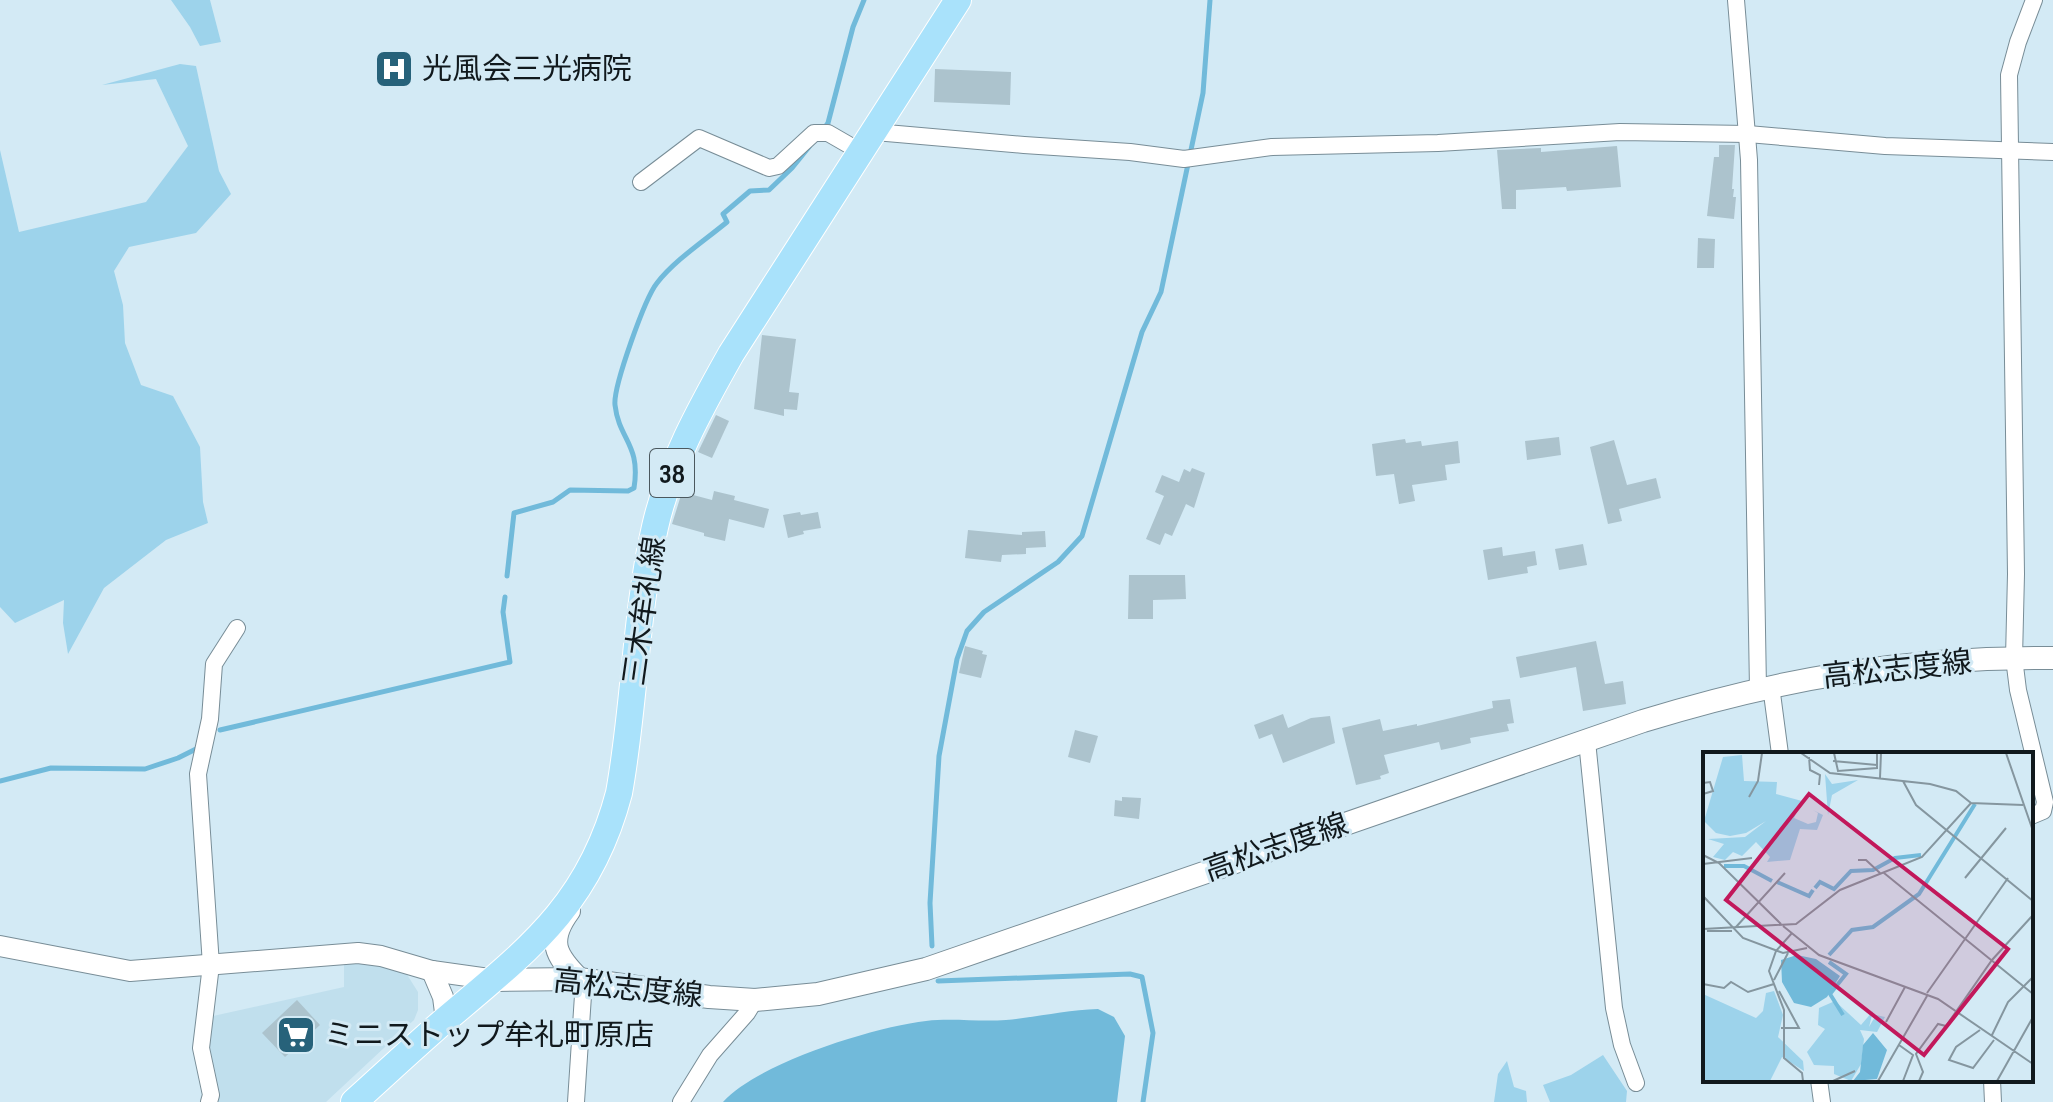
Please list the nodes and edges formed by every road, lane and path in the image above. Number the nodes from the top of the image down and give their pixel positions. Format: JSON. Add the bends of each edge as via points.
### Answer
{"nodes":[{"id":1,"x":958,"y":0,"type":"edge"},
{"id":2,"x":1736,"y":0,"type":"edge"},
{"id":3,"x":2034,"y":0,"type":"edge"},
{"id":4,"x":1748,"y":134,"type":"junction"},
{"id":5,"x":868,"y":142,"type":"junction"},
{"id":6,"x":2008,"y":149,"type":"junction"},
{"id":7,"x":2053,"y":152,"type":"edge"},
{"id":8,"x":641,"y":182,"type":"dead end"},
{"id":9,"x":237,"y":628,"type":"dead end"},
{"id":10,"x":2014,"y":658,"type":"junction"},
{"id":11,"x":2053,"y":658,"type":"edge"},
{"id":12,"x":1764,"y":688,"type":"junction"},
{"id":13,"x":1587,"y":741,"type":"junction"},
{"id":14,"x":1780,"y":752,"type":"edge"},
{"id":15,"x":2033,"y":752,"type":"edge"},
{"id":16,"x":2033,"y":752,"type":"edge"},
{"id":17,"x":2033,"y":815,"type":"edge"},
{"id":18,"x":586,"y":875,"type":"junction"},
{"id":19,"x":0,"y":946,"type":"edge"},
{"id":20,"x":211,"y":965,"type":"junction"},
{"id":21,"x":432,"y":971,"type":"junction"},
{"id":22,"x":496,"y":980,"type":"junction"},
{"id":23,"x":582,"y":980,"type":"junction"},
{"id":24,"x":755,"y":1000,"type":"junction"},
{"id":25,"x":446,"y":1020,"type":"junction"},
{"id":26,"x":1819,"y":1082,"type":"edge"},
{"id":27,"x":1992,"y":1082,"type":"edge"},
{"id":28,"x":1636,"y":1083,"type":"dead end"},
{"id":29,"x":209,"y":1102,"type":"edge"},
{"id":30,"x":354,"y":1102,"type":"edge"},
{"id":31,"x":576,"y":1102,"type":"edge"},
{"id":32,"x":681,"y":1102,"type":"edge"},
{"id":33,"x":1822,"y":1102,"type":"edge"},
{"id":34,"x":1993,"y":1102,"type":"edge"}],
"edges":[{"from":1,"to":5,"type":"main road","name":"三木牟礼線","number":"38"},
{"from":2,"to":4,"type":"street"},
{"from":3,"to":6,"type":"street","via":[[2009,75]]},
{"from":4,"to":5,"type":"street","via":[[1558,134],[1272,147],[1190,159],[1024,145]]},
{"from":4,"to":6,"type":"street","via":[[1885,146]]},
{"from":4,"to":12,"type":"street"},
{"from":5,"to":8,"type":"street","via":[[814,133],[769,168],[699,138]]},
{"from":5,"to":18,"type":"main road","name":"三木牟礼線","number":"38","via":[[731,354],[676,462],[655,529],[619,793]]},
{"from":6,"to":7,"type":"street"},
{"from":6,"to":10,"type":"street"},
{"from":9,"to":20,"type":"street","via":[[214,664],[198,774]]},
{"from":10,"to":11,"type":"main road","name":"高松志度線"},
{"from":10,"to":12,"type":"main road","name":"高松志度線","via":[[1901,664]]},
{"from":10,"to":16,"type":"street"},
{"from":12,"to":13,"type":"main road","name":"高松志度線"},
{"from":12,"to":14,"type":"street"},
{"from":13,"to":24,"type":"main road","name":"高松志度線","via":[[926,969],[818,994]]},
{"from":13,"to":28,"type":"street","via":[[1614,1008]]},
{"from":15,"to":17,"type":"street","via":[[2045,802],[2043,811]]},
{"from":18,"to":22,"type":"main road","name":"三木牟礼線","number":"38","via":[[553,922]]},
{"from":18,"to":23,"type":"main road","via":[[555,942],[565,965]]},
{"from":19,"to":20,"type":"street","via":[[130,971]]},
{"from":20,"to":21,"type":"street","via":[[358,953]]},
{"from":20,"to":29,"type":"street","via":[[201,1036]]},
{"from":21,"to":22,"type":"street"},
{"from":21,"to":25,"type":"street"},
{"from":22,"to":23,"type":"main road","name":"高松志度線"},
{"from":22,"to":25,"type":"main road","name":"三木牟礼線","number":"38"},
{"from":23,"to":24,"type":"main road","name":"高松志度線"},
{"from":23,"to":31,"type":"street"},
{"from":24,"to":32,"type":"street","via":[[710,1055]]},
{"from":25,"to":30,"type":"main road","name":"三木牟礼線","number":"38"},
{"from":26,"to":33,"type":"street"},
{"from":27,"to":34,"type":"street"}]}
